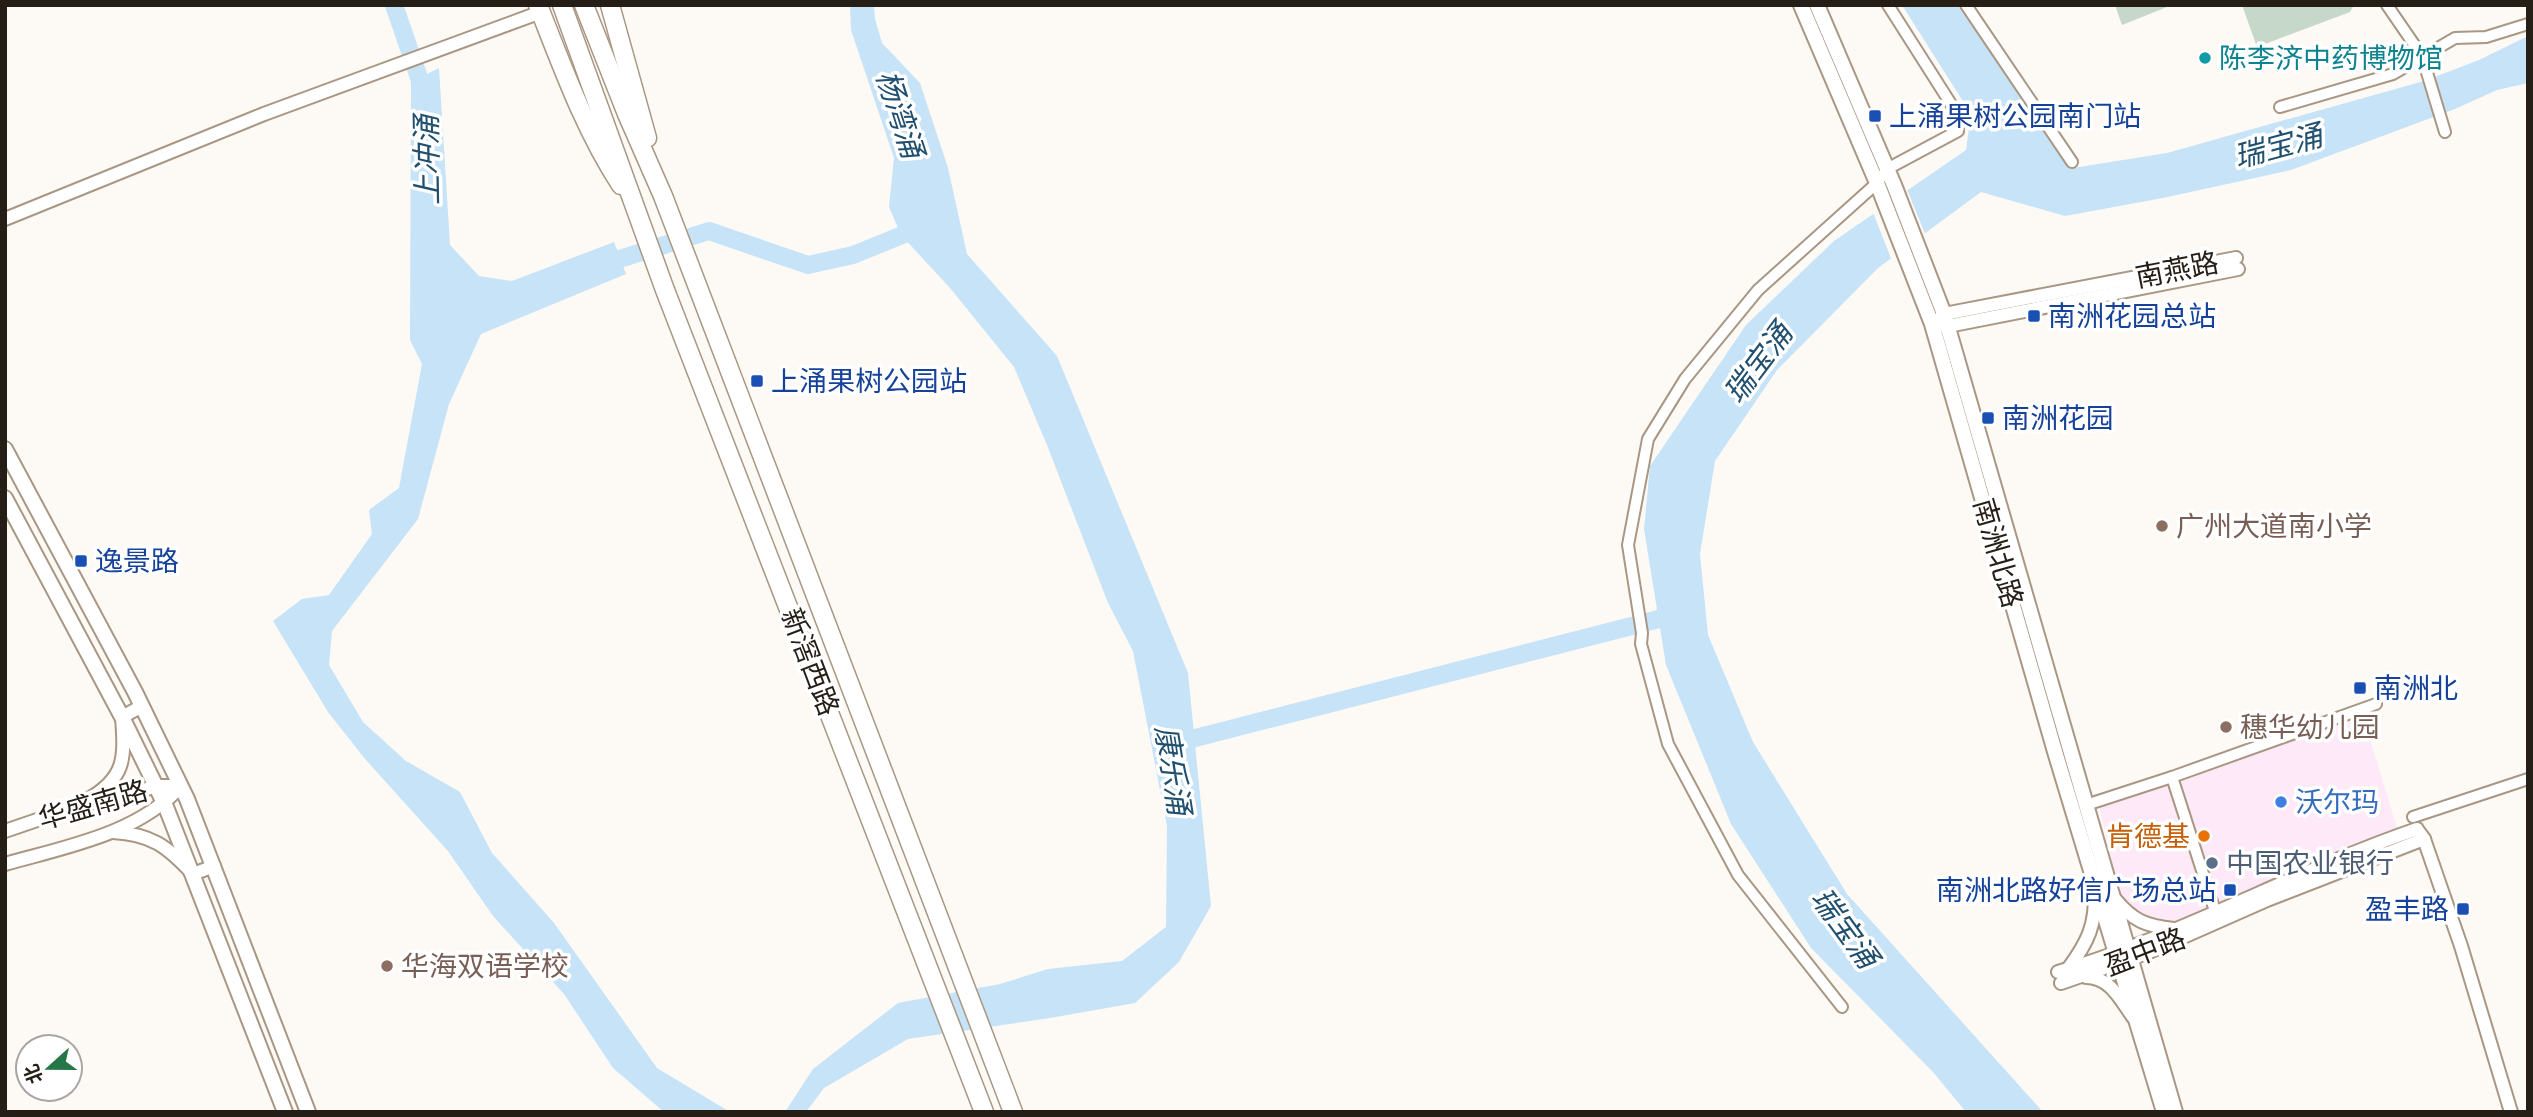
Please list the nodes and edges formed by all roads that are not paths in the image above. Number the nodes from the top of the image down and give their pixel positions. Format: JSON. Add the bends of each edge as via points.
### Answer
{"nodes":[{"id":1,"x":562,"y":5,"type":"edge"},
{"id":2,"x":584,"y":5,"type":"edge"},
{"id":3,"x":1801,"y":5,"type":"edge"},
{"id":4,"x":1817,"y":5,"type":"edge"},
{"id":5,"x":1888,"y":5,"type":"edge"},
{"id":6,"x":1966,"y":5,"type":"edge"},
{"id":7,"x":2387,"y":5,"type":"edge"},
{"id":8,"x":539,"y":8,"type":"edge"},
{"id":9,"x":611,"y":8,"type":"edge"},
{"id":10,"x":2528,"y":24,"type":"edge"},
{"id":11,"x":2422,"y":56,"type":"junction"},
{"id":12,"x":2280,"y":107,"type":"dead end"},
{"id":13,"x":2445,"y":132,"type":"dead end"},
{"id":14,"x":2072,"y":162,"type":"dead end"},
{"id":15,"x":1887,"y":169,"type":"junction"},
{"id":16,"x":1880,"y":189,"type":"junction"},
{"id":17,"x":663,"y":196,"type":"junction"},
{"id":18,"x":638,"y":212,"type":"junction"},
{"id":19,"x":5,"y":219,"type":"edge"},
{"id":20,"x":2237,"y":264,"type":"dead end"},
{"id":21,"x":1946,"y":320,"type":"junction"},
{"id":22,"x":1932,"y":324,"type":"junction"},
{"id":23,"x":5,"y":449,"type":"edge"},
{"id":24,"x":5,"y":498,"type":"edge"},
{"id":25,"x":2376,"y":704,"type":"dead end"},
{"id":26,"x":142,"y":706,"type":"junction"},
{"id":27,"x":122,"y":717,"type":"junction"},
{"id":28,"x":2172,"y":778,"type":"junction"},
{"id":29,"x":2528,"y":779,"type":"edge"},
{"id":30,"x":156,"y":786,"type":"junction"},
{"id":31,"x":181,"y":786,"type":"junction"},
{"id":32,"x":165,"y":804,"type":"junction"},
{"id":33,"x":2086,"y":805,"type":"junction"},
{"id":34,"x":78,"y":806,"type":"junction"},
{"id":35,"x":5,"y":831,"type":"edge"},
{"id":36,"x":109,"y":832,"type":"junction"},
{"id":37,"x":2417,"y":832,"type":"junction"},
{"id":38,"x":5,"y":864,"type":"edge"},
{"id":39,"x":214,"y":866,"type":"junction"},
{"id":40,"x":193,"y":874,"type":"junction"},
{"id":41,"x":2095,"y":887,"type":"junction"},
{"id":42,"x":2111,"y":894,"type":"junction"},
{"id":43,"x":2215,"y":911,"type":"junction"},
{"id":44,"x":2175,"y":929,"type":"junction"},
{"id":45,"x":2123,"y":956,"type":"junction"},
{"id":46,"x":2065,"y":976,"type":"junction"},
{"id":47,"x":1842,"y":1007,"type":"dead end"},
{"id":48,"x":2136,"y":1023,"type":"junction"},
{"id":49,"x":285,"y":1112,"type":"edge"},
{"id":50,"x":308,"y":1112,"type":"edge"},
{"id":51,"x":984,"y":1112,"type":"edge"},
{"id":52,"x":1013,"y":1112,"type":"edge"},
{"id":53,"x":2164,"y":1112,"type":"edge"},
{"id":54,"x":2175,"y":1112,"type":"edge"},
{"id":55,"x":2502,"y":1112,"type":"edge"},
{"id":56,"x":2511,"y":1112,"type":"edge"}],
"edges":[{"from":1,"to":18,"type":"highway"},
{"from":2,"to":17,"type":"highway"},
{"from":3,"to":16,"type":"main road","name":"南洲北路"},
{"from":4,"to":15,"type":"main road","name":"南洲北路"},
{"from":5,"to":15,"type":"street","via":[[1958,116],[1958,131]]},
{"from":6,"to":14,"type":"street"},
{"from":7,"to":11,"type":"street"},
{"from":8,"to":18,"type":"highway","via":[[607,164]]},
{"from":8,"to":19,"type":"street"},
{"from":9,"to":17,"type":"highway"},
{"from":10,"to":11,"type":"street","via":[[2486,37],[2455,38]]},
{"from":11,"to":12,"type":"street","via":[[2393,74]]},
{"from":11,"to":13,"type":"street"},
{"from":15,"to":16,"type":"street"},
{"from":15,"to":21,"type":"main road","name":"南洲北路"},
{"from":16,"to":22,"type":"main road","name":"南洲北路"},
{"from":16,"to":47,"type":"street","via":[[1758,290],[1685,379],[1648,439],[1628,545],[1641,645],[1668,744],[1738,875]]},
{"from":17,"to":52,"type":"highway","name":"新滘西路"},
{"from":18,"to":51,"type":"highway","name":"新滘西路"},
{"from":20,"to":21,"type":"street","name":"南燕路"},
{"from":21,"to":22,"type":"street","name":"南燕路"},
{"from":21,"to":33,"type":"main road","name":"南洲北路"},
{"from":22,"to":41,"type":"main road","name":"南洲北路"},
{"from":23,"to":26,"type":"main road"},
{"from":24,"to":27,"type":"main road"},
{"from":25,"to":28,"type":"street"},
{"from":26,"to":27,"type":"street"},
{"from":26,"to":31,"type":"main road"},
{"from":27,"to":30,"type":"main road"},
{"from":27,"to":34,"type":"street","via":[[122,765],[108,786]]},
{"from":28,"to":33,"type":"street"},
{"from":28,"to":43,"type":"street"},
{"from":29,"to":37,"type":"street","name":"盈中路"},
{"from":30,"to":31,"type":"street","name":"华盛南路"},
{"from":30,"to":32,"type":"main road"},
{"from":30,"to":34,"type":"street","name":"华盛南路"},
{"from":31,"to":32,"type":"street"},
{"from":31,"to":39,"type":"main road"},
{"from":32,"to":36,"type":"street"},
{"from":32,"to":40,"type":"main road"},
{"from":33,"to":42,"type":"main road","name":"南洲北路"},
{"from":34,"to":35,"type":"street","name":"华盛南路"},
{"from":36,"to":38,"type":"street"},
{"from":36,"to":40,"type":"street","via":[[154,840]]},
{"from":37,"to":43,"type":"street","name":"盈中路","via":[[2318,866]]},
{"from":37,"to":45,"type":"street","name":"盈中路","via":[[2267,900]]},
{"from":37,"to":55,"type":"street"},
{"from":37,"to":56,"type":"street","via":[[2461,946]]},
{"from":39,"to":40,"type":"street"},
{"from":39,"to":50,"type":"main road"},
{"from":40,"to":49,"type":"main road"},
{"from":41,"to":45,"type":"main road","name":"南洲北路"},
{"from":41,"to":46,"type":"street","via":[[2091,934]]},
{"from":42,"to":44,"type":"street","via":[[2136,920]]},
{"from":42,"to":45,"type":"main road","name":"南洲北路"},
{"from":43,"to":44,"type":"street","name":"盈中路"},
{"from":44,"to":45,"type":"street","name":"盈中路"},
{"from":45,"to":46,"type":"street"},
{"from":45,"to":48,"type":"main road","name":"南洲北路"},
{"from":45,"to":54,"type":"main road","name":"南洲北路"},
{"from":46,"to":48,"type":"street","via":[[2106,983]]},
{"from":48,"to":53,"type":"main road","name":"南洲北路"}]}
